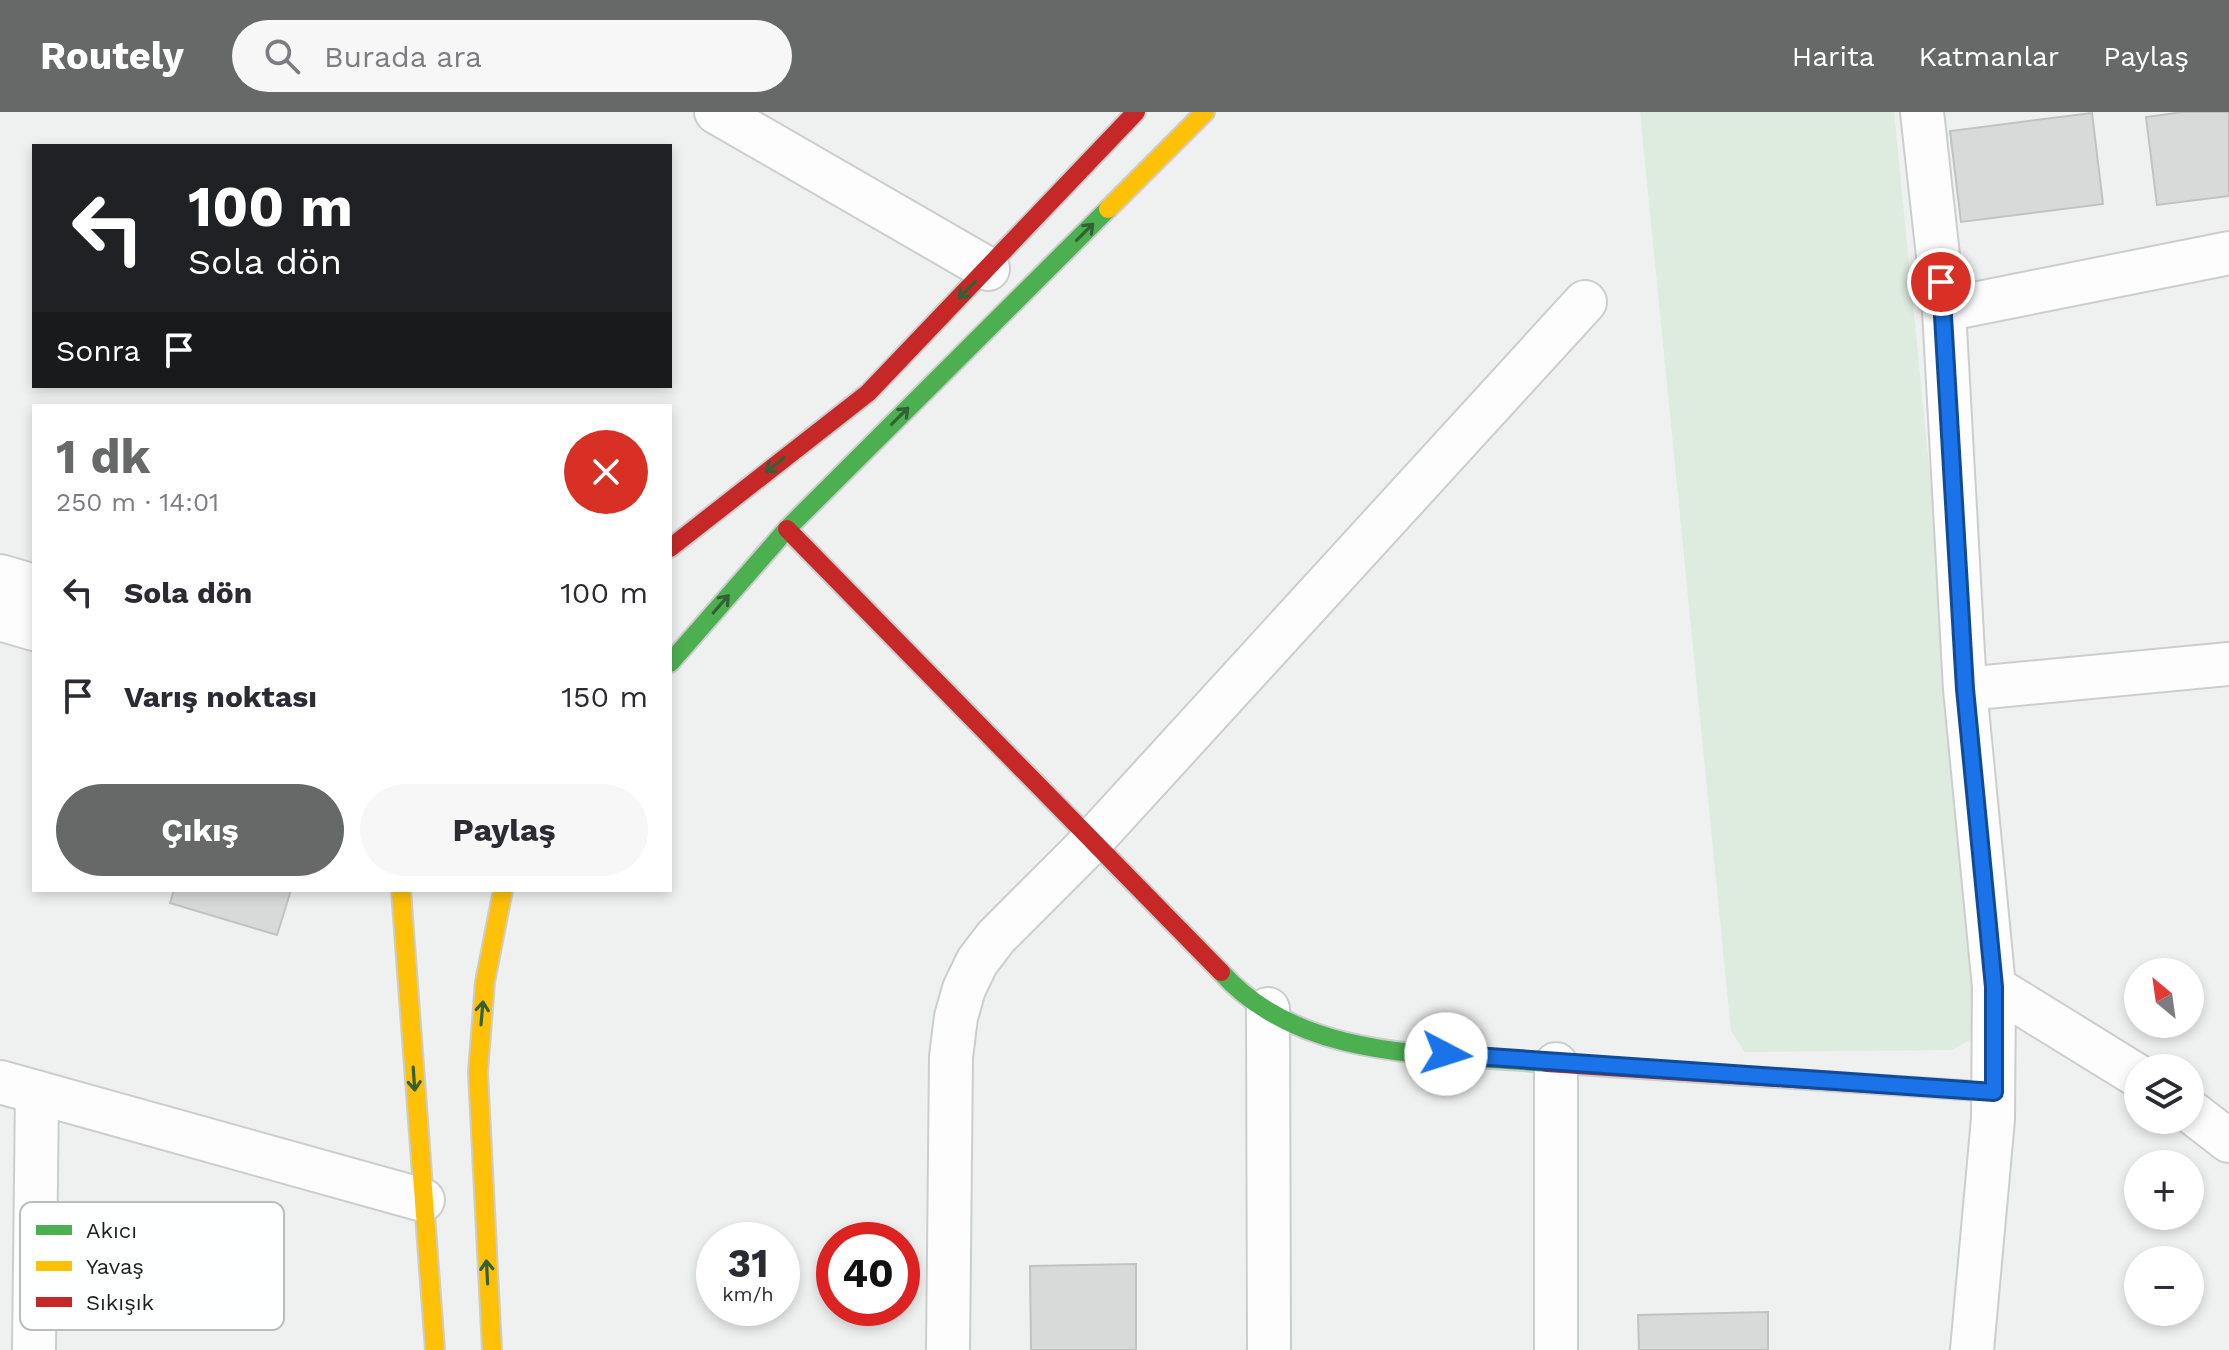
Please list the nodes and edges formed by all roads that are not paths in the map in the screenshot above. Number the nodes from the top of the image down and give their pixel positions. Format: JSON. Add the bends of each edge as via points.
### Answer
{"nodes":[{"id":1,"x":716,"y":112,"type":"edge"},
{"id":2,"x":1136,"y":112,"type":"edge"},
{"id":3,"x":1205,"y":112,"type":"edge"},
{"id":4,"x":1922,"y":112,"type":"edge"},
{"id":5,"x":2229,"y":253,"type":"edge"},
{"id":6,"x":988,"y":269,"type":"junction"},
{"id":7,"x":1585,"y":302,"type":"dead end"},
{"id":8,"x":1944,"y":310,"type":"junction"},
{"id":9,"x":787,"y":529,"type":"junction"},
{"id":10,"x":672,"y":546,"type":"edge"},
{"id":11,"x":0,"y":576,"type":"edge"},
{"id":12,"x":32,"y":585,"type":"edge"},
{"id":13,"x":0,"y":619,"type":"edge"},
{"id":14,"x":32,"y":628,"type":"edge"},
{"id":15,"x":672,"y":661,"type":"edge"},
{"id":16,"x":2229,"y":664,"type":"edge"},
{"id":17,"x":1965,"y":689,"type":"junction"},
{"id":18,"x":1092,"y":841,"type":"junction"},
{"id":19,"x":401,"y":892,"type":"edge"},
{"id":20,"x":503,"y":892,"type":"edge"},
{"id":21,"x":1994,"y":987,"type":"junction"},
{"id":22,"x":1268,"y":1009,"type":"junction"},
{"id":23,"x":1556,"y":1064,"type":"junction"},
{"id":24,"x":2124,"y":1067,"type":"edge"},
{"id":25,"x":18,"y":1087,"type":"edge"},
{"id":26,"x":1994,"y":1092,"type":"junction"},
{"id":27,"x":2204,"y":1122,"type":"edge"},
{"id":28,"x":2229,"y":1141,"type":"edge"},
{"id":29,"x":423,"y":1200,"type":"junction"},
{"id":30,"x":25,"y":1202,"type":"edge"},
{"id":31,"x":33,"y":1330,"type":"edge"},
{"id":32,"x":34,"y":1350,"type":"edge"},
{"id":33,"x":435,"y":1350,"type":"edge"},
{"id":34,"x":492,"y":1350,"type":"edge"},
{"id":35,"x":948,"y":1350,"type":"edge"},
{"id":36,"x":1269,"y":1350,"type":"edge"},
{"id":37,"x":1556,"y":1350,"type":"edge"},
{"id":38,"x":1972,"y":1350,"type":"edge"}],
"edges":[{"from":1,"to":6,"type":"street"},
{"from":2,"to":6,"type":"main road"},
{"from":9,"to":3,"type":"main road","one_way":true},
{"from":4,"to":8,"type":"street"},
{"from":5,"to":8,"type":"street"},
{"from":6,"to":10,"type":"main road","one_way":true,"via":[[868,393]]},
{"from":7,"to":18,"type":"street"},
{"from":8,"to":17,"type":"street"},
{"from":15,"to":9,"type":"main road","one_way":true},
{"from":9,"to":18,"type":"main road"},
{"from":11,"to":12,"type":"street"},
{"from":13,"to":14,"type":"street"},
{"from":16,"to":17,"type":"street"},
{"from":17,"to":21,"type":"street"},
{"from":18,"to":22,"type":"main road","via":[[1242,996]]},
{"from":18,"to":35,"type":"street","via":[[996,937],[977,962],[956,1017],[950,1095]]},
{"from":19,"to":29,"type":"main road","one_way":true},
{"from":34,"to":20,"type":"main road","one_way":true,"via":[[478,1072],[485,982]]},
{"from":21,"to":24,"type":"street"},
{"from":21,"to":26,"type":"street"},
{"from":22,"to":23,"type":"main road","via":[[1308,1032],[1364,1047]]},
{"from":22,"to":36,"type":"street"},
{"from":23,"to":26,"type":"main road"},
{"from":23,"to":37,"type":"street"},
{"from":25,"to":29,"type":"street"},
{"from":25,"to":30,"type":"street"},
{"from":26,"to":38,"type":"street"},
{"from":27,"to":28,"type":"street"},
{"from":29,"to":33,"type":"main road"},
{"from":31,"to":32,"type":"street"}]}
